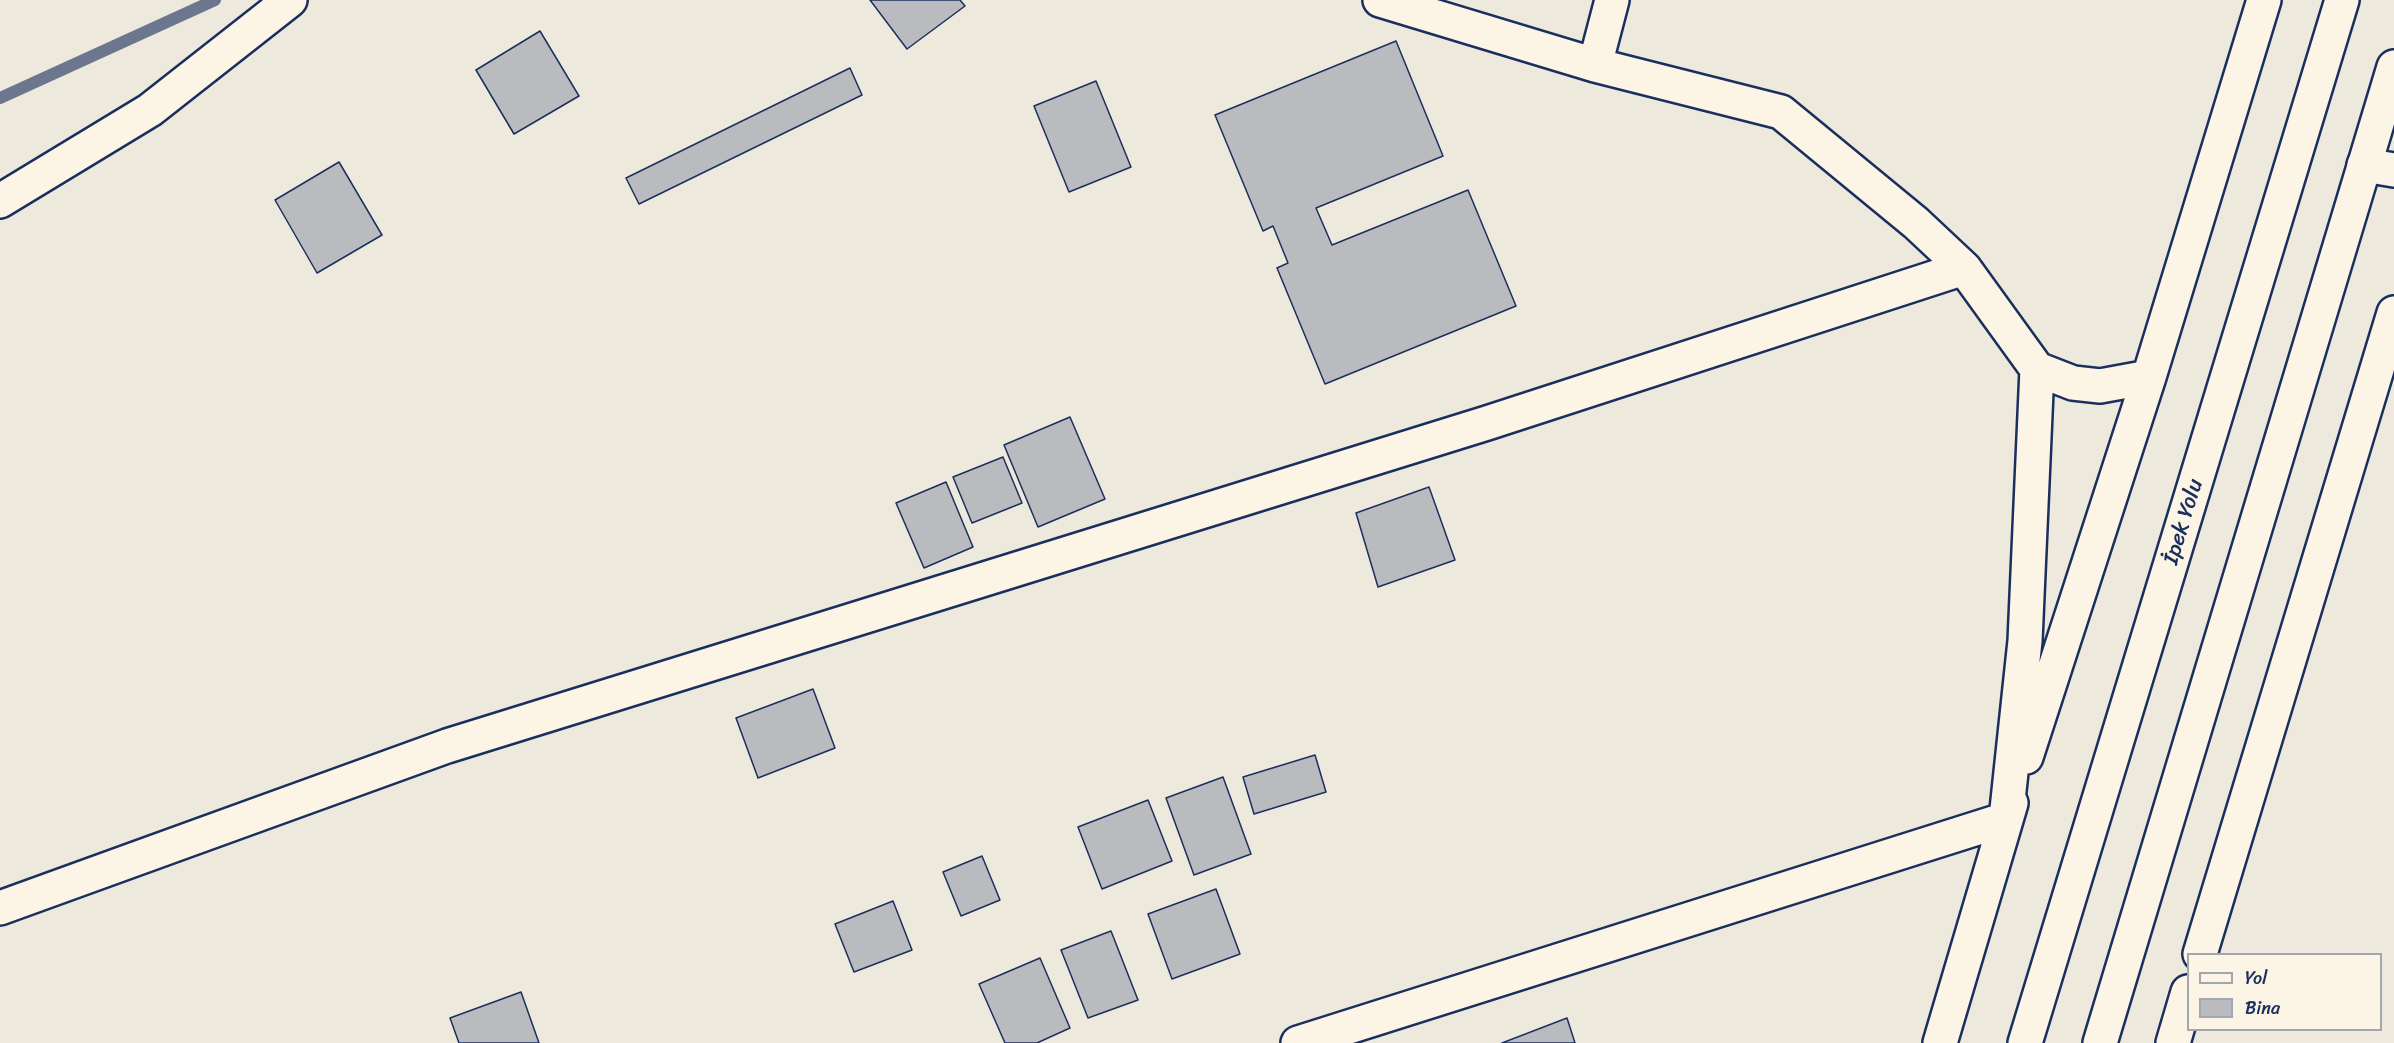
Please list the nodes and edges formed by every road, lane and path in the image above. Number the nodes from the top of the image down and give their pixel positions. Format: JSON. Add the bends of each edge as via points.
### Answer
{"nodes":[{"id":1,"x":290,"y":0,"type":"edge"},
{"id":2,"x":1380,"y":0,"type":"edge"},
{"id":3,"x":1612,"y":0,"type":"edge"},
{"id":4,"x":2264,"y":0,"type":"edge"},
{"id":5,"x":2342,"y":0,"type":"edge"},
{"id":6,"x":1595,"y":65,"type":"junction"},
{"id":7,"x":2394,"y":67,"type":"edge"},
{"id":8,"x":2379,"y":168,"type":"edge"},
{"id":9,"x":0,"y":201,"type":"edge"},
{"id":10,"x":1964,"y":268,"type":"junction"},
{"id":11,"x":2394,"y":313,"type":"edge"},
{"id":12,"x":2037,"y":369,"type":"junction"},
{"id":13,"x":2150,"y":377,"type":"junction"},
{"id":14,"x":2006,"y":819,"type":"junction"},
{"id":15,"x":0,"y":908,"type":"edge"},
{"id":16,"x":2200,"y":953,"type":"edge"},
{"id":17,"x":2187,"y":995,"type":"edge"},
{"id":18,"x":1298,"y":1043,"type":"edge"},
{"id":19,"x":1940,"y":1043,"type":"edge"},
{"id":20,"x":2025,"y":1043,"type":"edge"},
{"id":21,"x":2100,"y":1043,"type":"edge"},
{"id":22,"x":2173,"y":1043,"type":"edge"}],
"edges":[{"from":1,"to":9,"type":"main road","via":[[150,110]]},
{"from":2,"to":6,"type":"main road"},
{"from":3,"to":6,"type":"main road"},
{"from":4,"to":13,"type":"main road"},
{"from":5,"to":20,"type":"main road","name":"İpek Yolu"},
{"from":6,"to":10,"type":"main road","via":[[1781,112],[1916,223]]},
{"from":7,"to":8,"type":"main road"},
{"from":8,"to":21,"type":"main road"},
{"from":10,"to":12,"type":"main road"},
{"from":10,"to":15,"type":"main road","via":[[1453,434],[447,746]]},
{"from":11,"to":16,"type":"main road"},
{"from":12,"to":13,"type":"main road","via":[[2073,383],[2100,386]]},
{"from":12,"to":14,"type":"main road","via":[[2025,641]]},
{"from":13,"to":14,"type":"main road"},
{"from":14,"to":18,"type":"main road"},
{"from":14,"to":19,"type":"main road"},
{"from":17,"to":22,"type":"main road"}]}
